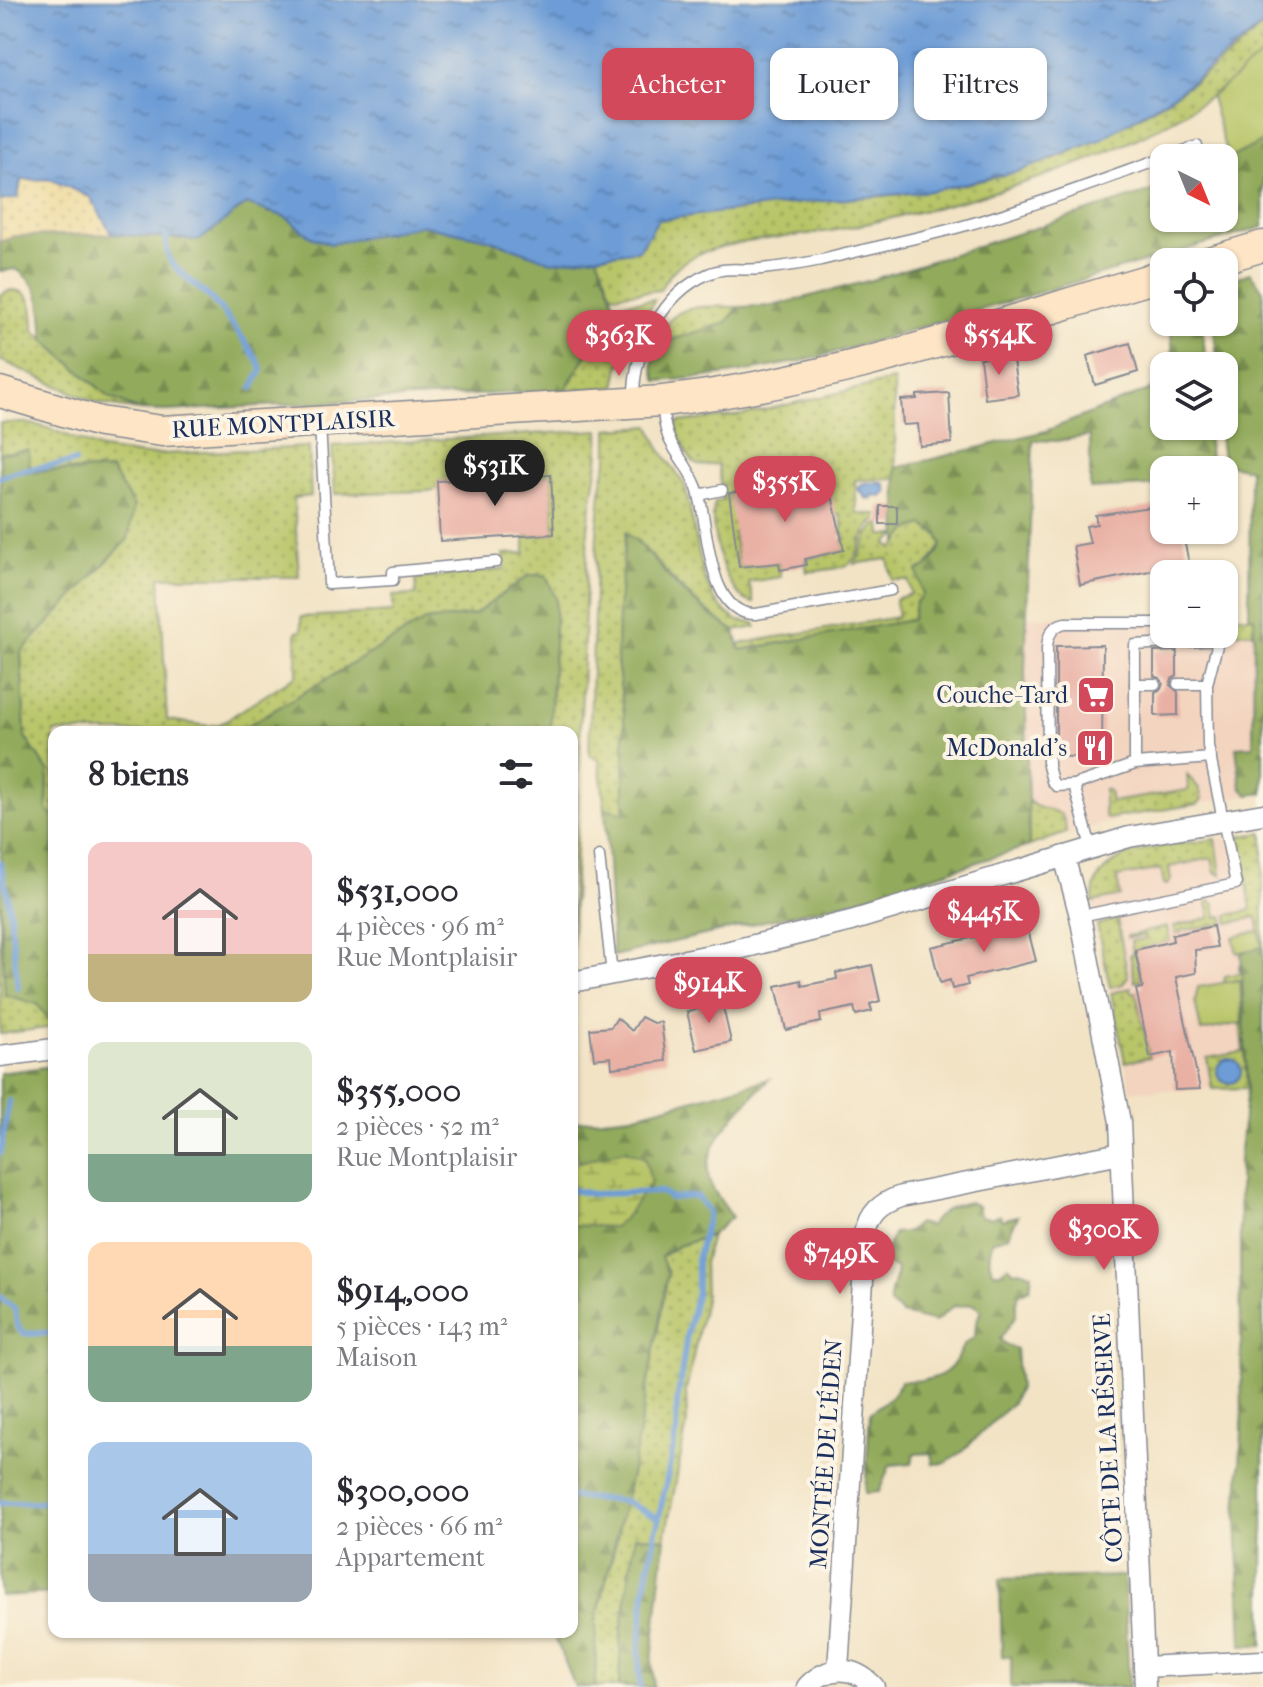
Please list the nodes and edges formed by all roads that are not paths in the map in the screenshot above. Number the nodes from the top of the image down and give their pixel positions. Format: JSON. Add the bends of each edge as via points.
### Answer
{"nodes":[{"id":1,"x":1150,"y":163,"type":"edge"},
{"id":2,"x":1263,"y":246,"type":"edge"},
{"id":3,"x":1238,"y":253,"type":"edge"},
{"id":4,"x":1150,"y":279,"type":"edge"},
{"id":5,"x":0,"y":374,"type":"edge"},
{"id":6,"x":0,"y":392,"type":"edge"},
{"id":7,"x":648,"y":402,"type":"junction"},
{"id":8,"x":59,"y":408,"type":"junction"},
{"id":9,"x":320,"y":422,"type":"junction"},
{"id":10,"x":722,"y":490,"type":"dead end"},
{"id":11,"x":699,"y":495,"type":"junction"},
{"id":12,"x":496,"y":562,"type":"dead end"},
{"id":13,"x":891,"y":590,"type":"dead end"},
{"id":14,"x":1150,"y":623,"type":"edge"},
{"id":15,"x":1150,"y":644,"type":"edge"},
{"id":16,"x":1217,"y":648,"type":"edge"},
{"id":17,"x":1135,"y":684,"type":"junction"},
{"id":18,"x":1155,"y":684,"type":"dead end"},
{"id":19,"x":1178,"y":684,"type":"dead end"},
{"id":20,"x":1207,"y":684,"type":"junction"},
{"id":21,"x":1211,"y":758,"type":"junction"},
{"id":22,"x":1135,"y":764,"type":"junction"},
{"id":23,"x":1074,"y":785,"type":"junction"},
{"id":24,"x":1263,"y":814,"type":"edge"},
{"id":25,"x":1224,"y":819,"type":"junction"},
{"id":26,"x":1091,"y":847,"type":"junction"},
{"id":27,"x":599,"y":856,"type":"dead end"},
{"id":28,"x":1064,"y":856,"type":"junction"},
{"id":29,"x":1080,"y":916,"type":"junction"},
{"id":30,"x":612,"y":975,"type":"junction"},
{"id":31,"x":578,"y":981,"type":"edge"},
{"id":32,"x":48,"y":1050,"type":"edge"},
{"id":33,"x":0,"y":1056,"type":"edge"},
{"id":34,"x":1121,"y":1153,"type":"junction"},
{"id":35,"x":1263,"y":1661,"type":"edge"},
{"id":36,"x":838,"y":1669,"type":"junction"},
{"id":37,"x":1144,"y":1677,"type":"edge"},
{"id":38,"x":807,"y":1687,"type":"edge"},
{"id":39,"x":874,"y":1687,"type":"edge"}],
"edges":[{"from":1,"to":7,"type":"lane","via":[[962,226],[815,261],[707,274],[676,297],[638,359]]},
{"from":2,"to":3,"type":"street"},
{"from":4,"to":7,"type":"street","name":"RUE MONTPLAISIR","via":[[863,364],[751,389]]},
{"from":5,"to":8,"type":"street","name":"RUE MONTPLAISIR"},
{"from":6,"to":8,"type":"street","name":"RUE MONTPLAISIR"},
{"from":7,"to":9,"type":"street","name":"RUE MONTPLAISIR"},
{"from":7,"to":11,"type":"lane"},
{"from":8,"to":9,"type":"street","name":"RUE MONTPLAISIR","via":[[100,422],[162,431]]},
{"from":9,"to":12,"type":"lane","via":[[329,584],[393,580],[393,572]]},
{"from":10,"to":11,"type":"lane"},
{"from":11,"to":13,"type":"lane","via":[[717,581],[743,612]]},
{"from":14,"to":23,"type":"lane","via":[[1065,623],[1050,634],[1050,776],[1056,786]]},
{"from":15,"to":17,"type":"lane","via":[[1135,645]]},
{"from":16,"to":20,"type":"lane"},
{"from":17,"to":18,"type":"lane"},
{"from":17,"to":22,"type":"lane"},
{"from":19,"to":20,"type":"lane"},
{"from":20,"to":21,"type":"lane"},
{"from":21,"to":22,"type":"lane"},
{"from":21,"to":25,"type":"lane"},
{"from":22,"to":23,"type":"lane"},
{"from":23,"to":26,"type":"lane"},
{"from":24,"to":25,"type":"street"},
{"from":25,"to":26,"type":"street"},
{"from":25,"to":29,"type":"lane","via":[[1236,884]]},
{"from":26,"to":28,"type":"street"},
{"from":27,"to":30,"type":"lane"},
{"from":28,"to":29,"type":"street","name":"CÔTE DE LA RÉSERVE"},
{"from":28,"to":30,"type":"street","via":[[851,921]]},
{"from":29,"to":34,"type":"street","name":"CÔTE DE LA RÉSERVE","via":[[1118,1107]]},
{"from":30,"to":31,"type":"street"},
{"from":32,"to":33,"type":"street"},
{"from":34,"to":36,"type":"street","name":"MONTÉE DE L'ÉDEN","via":[[901,1196],[872,1213],[866,1234]]},
{"from":34,"to":37,"type":"street","name":"CÔTE DE LA RÉSERVE"},
{"from":35,"to":37,"type":"street"},
{"from":36,"to":38,"type":"street"},
{"from":36,"to":39,"type":"street","via":[[852,1671]]}]}
